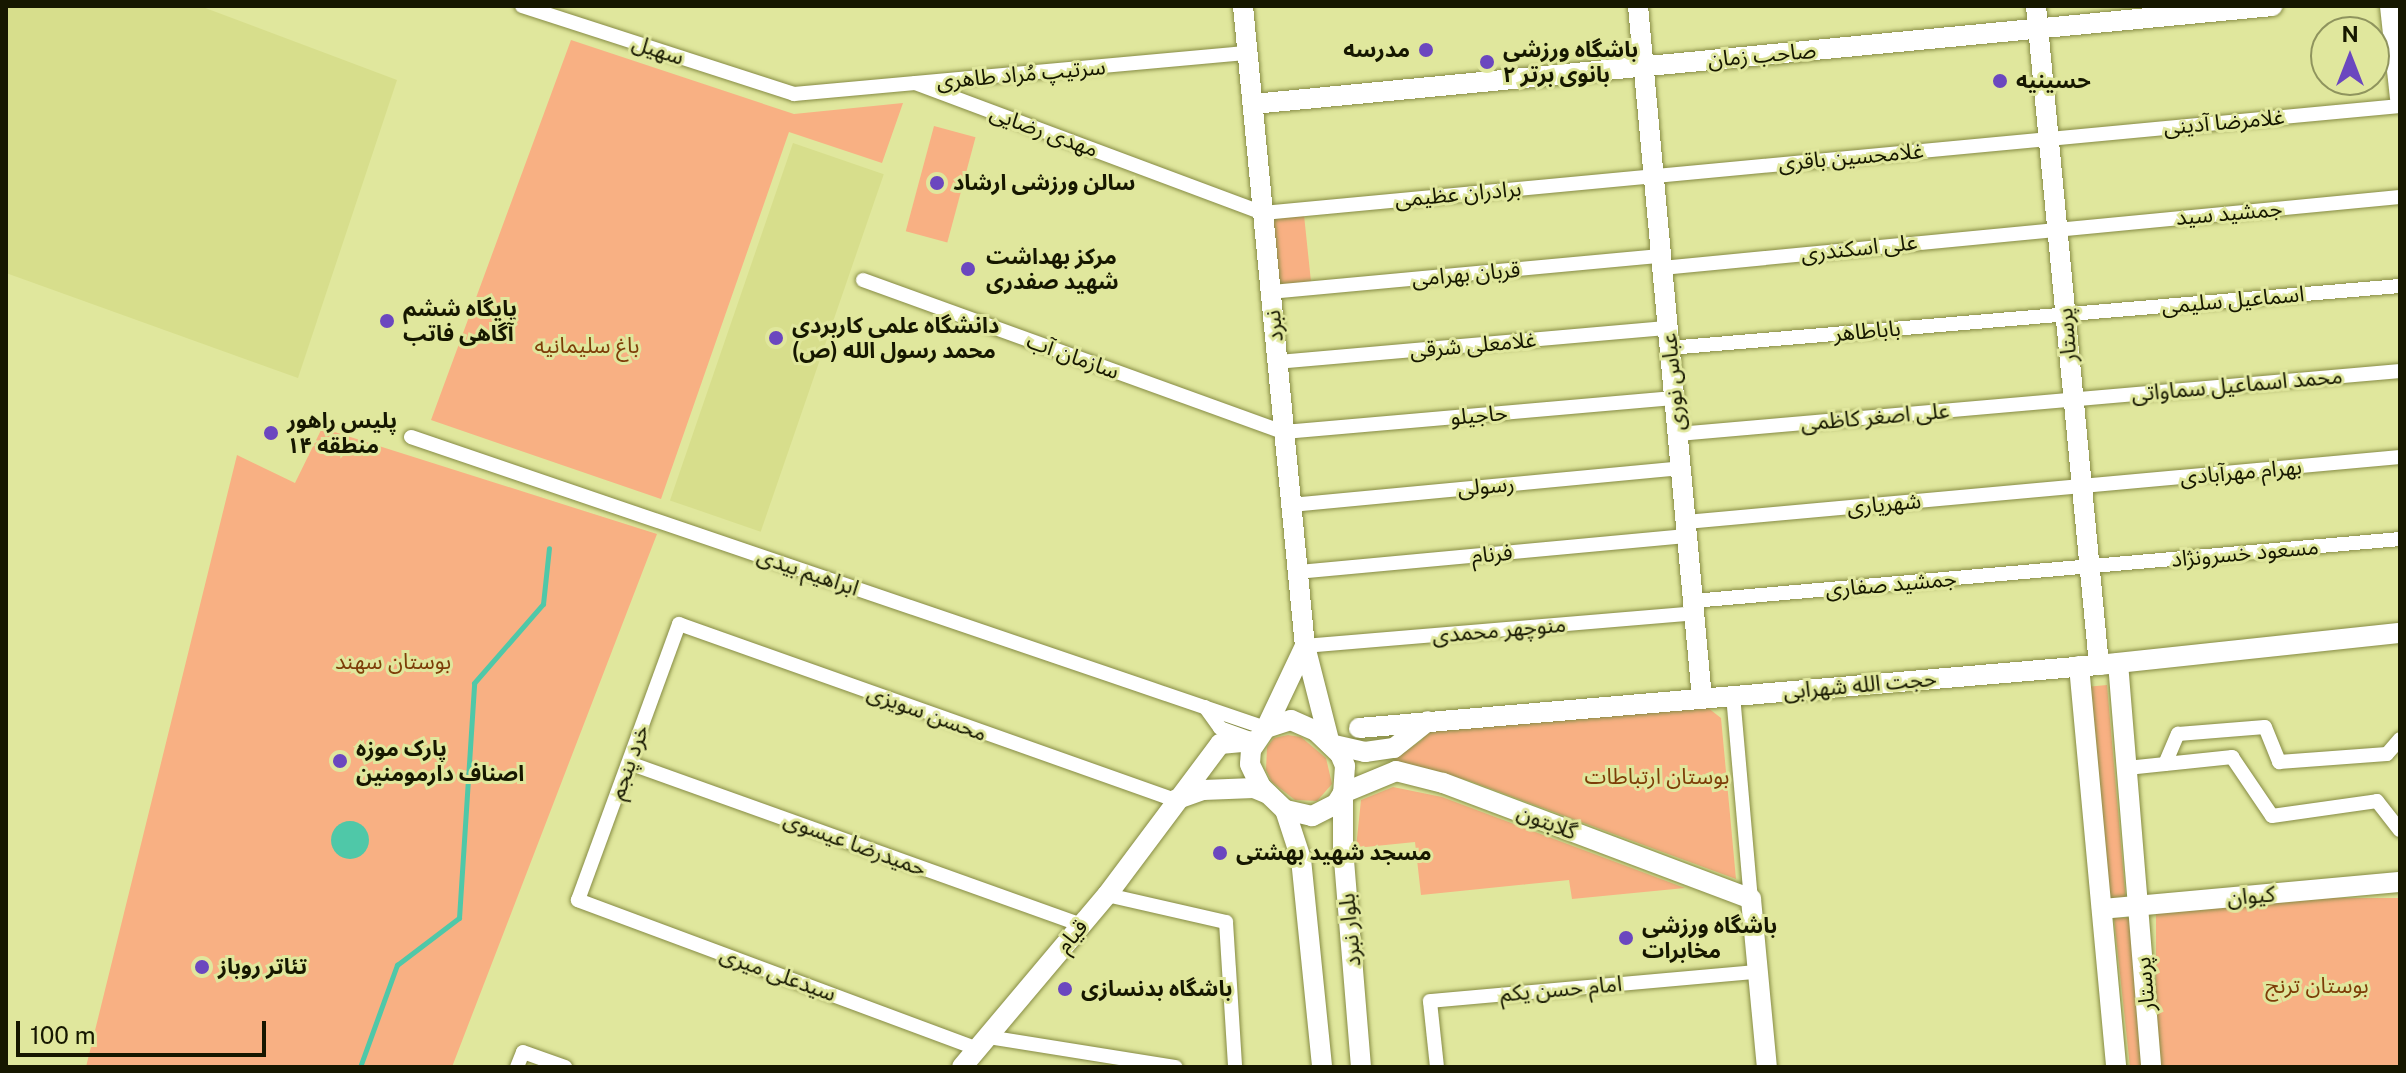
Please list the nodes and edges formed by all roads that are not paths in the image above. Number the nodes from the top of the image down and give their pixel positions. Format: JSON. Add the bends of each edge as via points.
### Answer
{"nodes":[{"id":1,"x":522,"y":6,"type":"edge"},
{"id":2,"x":1243,"y":6,"type":"edge"},
{"id":3,"x":1638,"y":6,"type":"edge"},
{"id":4,"x":2036,"y":6,"type":"edge"},
{"id":5,"x":2272,"y":6,"type":"edge"},
{"id":6,"x":2390,"y":6,"type":"edge"},
{"id":7,"x":2038,"y":28,"type":"junction"},
{"id":8,"x":1248,"y":53,"type":"junction"},
{"id":9,"x":1643,"y":66,"type":"junction"},
{"id":10,"x":915,"y":83,"type":"junction"},
{"id":11,"x":794,"y":94,"type":"joint"},
{"id":12,"x":2400,"y":98,"type":"edge"},
{"id":13,"x":1253,"y":104,"type":"junction"},
{"id":14,"x":2400,"y":106,"type":"edge"},
{"id":15,"x":2048,"y":139,"type":"junction"},
{"id":16,"x":1653,"y":176,"type":"junction"},
{"id":17,"x":2400,"y":197,"type":"edge"},
{"id":18,"x":1263,"y":213,"type":"junction"},
{"id":19,"x":2057,"y":229,"type":"junction"},
{"id":20,"x":1661,"y":262,"type":"junction"},
{"id":21,"x":863,"y":280,"type":"dead end"},
{"id":22,"x":2400,"y":286,"type":"edge"},
{"id":23,"x":1271,"y":292,"type":"junction"},
{"id":24,"x":2065,"y":314,"type":"junction"},
{"id":25,"x":1668,"y":338,"type":"junction"},
{"id":26,"x":1277,"y":362,"type":"junction"},
{"id":27,"x":2400,"y":371,"type":"edge"},
{"id":28,"x":1674,"y":398,"type":"junction"},
{"id":29,"x":2073,"y":399,"type":"junction"},
{"id":30,"x":1284,"y":432,"type":"junction"},
{"id":31,"x":1678,"y":434,"type":"junction"},
{"id":32,"x":411,"y":437,"type":"dead end"},
{"id":33,"x":2400,"y":457,"type":"edge"},
{"id":34,"x":1681,"y":468,"type":"junction"},
{"id":35,"x":2082,"y":486,"type":"junction"},
{"id":36,"x":1291,"y":505,"type":"junction"},
{"id":37,"x":1686,"y":529,"type":"junction"},
{"id":38,"x":2400,"y":539,"type":"edge"},
{"id":39,"x":2089,"y":567,"type":"junction"},
{"id":40,"x":1298,"y":572,"type":"junction"},
{"id":41,"x":1694,"y":607,"type":"junction"},
{"id":42,"x":679,"y":624,"type":"joint"},
{"id":43,"x":2400,"y":633,"type":"edge"},
{"id":44,"x":1305,"y":646,"type":"junction"},
{"id":45,"x":2099,"y":665,"type":"junction"},
{"id":46,"x":1733,"y":695,"type":"junction"},
{"id":47,"x":1702,"y":698,"type":"junction"},
{"id":48,"x":1428,"y":721,"type":"junction"},
{"id":49,"x":1359,"y":728,"type":"dead end"},
{"id":50,"x":1261,"y":734,"type":"junction"},
{"id":51,"x":2400,"y":739,"type":"edge"},
{"id":52,"x":1330,"y":744,"type":"junction"},
{"id":53,"x":629,"y":763,"type":"junction"},
{"id":54,"x":2165,"y":764,"type":"junction"},
{"id":55,"x":2127,"y":768,"type":"junction"},
{"id":56,"x":1343,"y":793,"type":"junction"},
{"id":57,"x":1268,"y":794,"type":"junction"},
{"id":58,"x":1175,"y":800,"type":"junction"},
{"id":59,"x":1285,"y":810,"type":"junction"},
{"id":60,"x":2400,"y":830,"type":"edge"},
{"id":61,"x":2400,"y":882,"type":"edge"},
{"id":62,"x":1107,"y":895,"type":"junction"},
{"id":63,"x":1751,"y":899,"type":"junction"},
{"id":64,"x":578,"y":900,"type":"joint"},
{"id":65,"x":2138,"y":906,"type":"junction"},
{"id":66,"x":2102,"y":909,"type":"junction"},
{"id":67,"x":1081,"y":925,"type":"junction"},
{"id":68,"x":1758,"y":972,"type":"junction"},
{"id":69,"x":983,"y":1043,"type":"junction"},
{"id":70,"x":517,"y":1067,"type":"edge"},
{"id":71,"x":565,"y":1067,"type":"edge"},
{"id":72,"x":962,"y":1067,"type":"edge"},
{"id":73,"x":1176,"y":1067,"type":"edge"},
{"id":74,"x":1235,"y":1067,"type":"edge"},
{"id":75,"x":1322,"y":1067,"type":"edge"},
{"id":76,"x":1361,"y":1067,"type":"edge"},
{"id":77,"x":1437,"y":1067,"type":"edge"},
{"id":78,"x":1767,"y":1067,"type":"edge"},
{"id":79,"x":2116,"y":1067,"type":"edge"},
{"id":80,"x":2151,"y":1067,"type":"edge"}],
"edges":[{"from":1,"to":11,"type":"street","name":"سهیل"},
{"from":2,"to":8,"type":"street","name":"نبرد"},
{"from":3,"to":9,"type":"street","name":"عباس نوری"},
{"from":4,"to":7,"type":"street","name":"پرستار"},
{"from":5,"to":7,"type":"street","name":"صاحب زمان"},
{"from":6,"to":12,"type":"street"},
{"from":7,"to":9,"type":"street","name":"صاحب زمان"},
{"from":7,"to":15,"type":"street","name":"پرستار"},
{"from":8,"to":10,"type":"street","name":"سرتیپ مُراد طاهری"},
{"from":8,"to":13,"type":"street","name":"نبرد"},
{"from":9,"to":13,"type":"street","name":"صاحب زمان"},
{"from":9,"to":16,"type":"street","name":"عباس نوری"},
{"from":10,"to":11,"type":"street","name":"سرتیپ مُراد طاهری"},
{"from":10,"to":18,"type":"street","name":"مهدی رضایی"},
{"from":13,"to":18,"type":"street","name":"نبرد"},
{"from":14,"to":15,"type":"street","name":"غلامرضا آدینی"},
{"from":15,"to":16,"type":"street","name":"غلامحسین باقری"},
{"from":15,"to":19,"type":"street","name":"پرستار"},
{"from":16,"to":18,"type":"street","name":"برادران عظیمی"},
{"from":16,"to":20,"type":"street","name":"عباس نوری"},
{"from":17,"to":19,"type":"street","name":"جمشید سید"},
{"from":18,"to":23,"type":"street","name":"نبرد"},
{"from":19,"to":20,"type":"street","name":"علی اسکندری"},
{"from":19,"to":24,"type":"street","name":"پرستار"},
{"from":20,"to":23,"type":"street","name":"قربان بهرامی"},
{"from":20,"to":25,"type":"street","name":"عباس نوری"},
{"from":21,"to":30,"type":"street","name":"سازمان آب"},
{"from":22,"to":24,"type":"street","name":"اسماعیل سلیمی"},
{"from":23,"to":26,"type":"street","name":"نبرد"},
{"from":24,"to":25,"type":"street","name":"باباطاهر"},
{"from":24,"to":29,"type":"street","name":"پرستار"},
{"from":25,"to":26,"type":"street","name":"غلامعلی شرقی"},
{"from":25,"to":28,"type":"street","name":"عباس نوری"},
{"from":26,"to":30,"type":"street","name":"نبرد"},
{"from":27,"to":29,"type":"street","name":"محمد اسماعیل سماواتی"},
{"from":28,"to":30,"type":"street","name":"حاجیلو"},
{"from":28,"to":31,"type":"street","name":"عباس نوری"},
{"from":29,"to":31,"type":"street","name":"علی اصغر کاظمی"},
{"from":29,"to":35,"type":"street","name":"پرستار"},
{"from":30,"to":36,"type":"street","name":"نبرد"},
{"from":31,"to":34,"type":"street","name":"عباس نوری"},
{"from":32,"to":50,"type":"street","name":"ابراهیم بیدی","via":[[1205,707]]},
{"from":33,"to":35,"type":"street","name":"بهرام مهرآبادی"},
{"from":34,"to":36,"type":"street","name":"رسولى"},
{"from":34,"to":37,"type":"street","name":"عباس نوری"},
{"from":35,"to":37,"type":"street","name":"شهریاری"},
{"from":35,"to":39,"type":"street","name":"پرستار"},
{"from":36,"to":40,"type":"street","name":"نبرد"},
{"from":37,"to":40,"type":"street","name":"فرنام"},
{"from":37,"to":41,"type":"street","name":"عباس نوری"},
{"from":38,"to":39,"type":"street","name":"مسعود خسرونژاد"},
{"from":39,"to":41,"type":"street","name":"جمشید صفاری"},
{"from":39,"to":45,"type":"street","name":"پرستار"},
{"from":40,"to":44,"type":"street","name":"نبرد"},
{"from":41,"to":44,"type":"street","name":"منوچهر محمدی"},
{"from":41,"to":47,"type":"street","name":"عباس نوری"},
{"from":42,"to":53,"type":"street","name":"خرد پنجم"},
{"from":42,"to":58,"type":"street","name":"محسن سویزی"},
{"from":43,"to":45,"type":"street","name":"حجت الله شهرابی"},
{"from":44,"to":50,"type":"street"},
{"from":44,"to":52,"type":"street","name":"نبرد"},
{"from":45,"to":46,"type":"street","name":"حجت الله شهرابی"},
{"from":45,"to":55,"type":"street","name":"پرستار"},
{"from":45,"to":66,"type":"street","name":"پرستار"},
{"from":46,"to":47,"type":"street","name":"حجت الله شهرابی"},
{"from":46,"to":63,"type":"street"},
{"from":47,"to":48,"type":"street","name":"حجت الله شهرابی"},
{"from":48,"to":49,"type":"street","name":"حجت الله شهرابی"},
{"from":48,"to":52,"type":"street","via":[[1394,748],[1365,752]]},
{"from":50,"to":52,"type":"street","via":[[1278,722],[1305,723]]},
{"from":50,"to":57,"type":"street","via":[[1250,764],[1253,777]]},
{"from":50,"to":58,"type":"street","name":"قیام","via":[[1220,744]]},
{"from":51,"to":54,"type":"street","via":[[2387,754],[2279,762],[2265,727],[2178,734]]},
{"from":52,"to":56,"type":"street","via":[[1345,766]]},
{"from":53,"to":64,"type":"street","name":"خرد پنجم"},
{"from":53,"to":67,"type":"street","name":"حمیدرضا عیسوی"},
{"from":54,"to":55,"type":"street"},
{"from":54,"to":60,"type":"street","via":[[2232,757],[2272,816],[2377,801]]},
{"from":55,"to":65,"type":"street","name":"پرستار"},
{"from":56,"to":59,"type":"street","via":[[1324,812],[1298,815]]},
{"from":56,"to":63,"type":"street","name":"گلابتون","via":[[1396,771],[1414,774]]},
{"from":56,"to":76,"type":"street","name":"بلوار نبرد"},
{"from":57,"to":58,"type":"street","via":[[1254,788],[1203,790]]},
{"from":57,"to":59,"type":"street"},
{"from":58,"to":62,"type":"street","name":"قیام"},
{"from":59,"to":75,"type":"street","name":"بلوار نبرد","via":[[1301,859]]},
{"from":61,"to":65,"type":"street","name":"کیوان"},
{"from":62,"to":67,"type":"street","name":"قیام"},
{"from":62,"to":74,"type":"street","via":[[1226,922]]},
{"from":63,"to":68,"type":"street"},
{"from":64,"to":69,"type":"street","name":"سیدعلی میری"},
{"from":65,"to":66,"type":"street","name":"کیوان"},
{"from":65,"to":80,"type":"street","name":"پرستار"},
{"from":66,"to":79,"type":"street","name":"پرستار"},
{"from":67,"to":69,"type":"street","name":"قیام"},
{"from":68,"to":77,"type":"street","name":"امام حسن یکم","via":[[1430,1001]]},
{"from":68,"to":78,"type":"street"},
{"from":69,"to":72,"type":"street","name":"قیام"},
{"from":69,"to":73,"type":"street","name":"سیدعلی میری"},
{"from":70,"to":71,"type":"street","via":[[523,1052]]}]}
